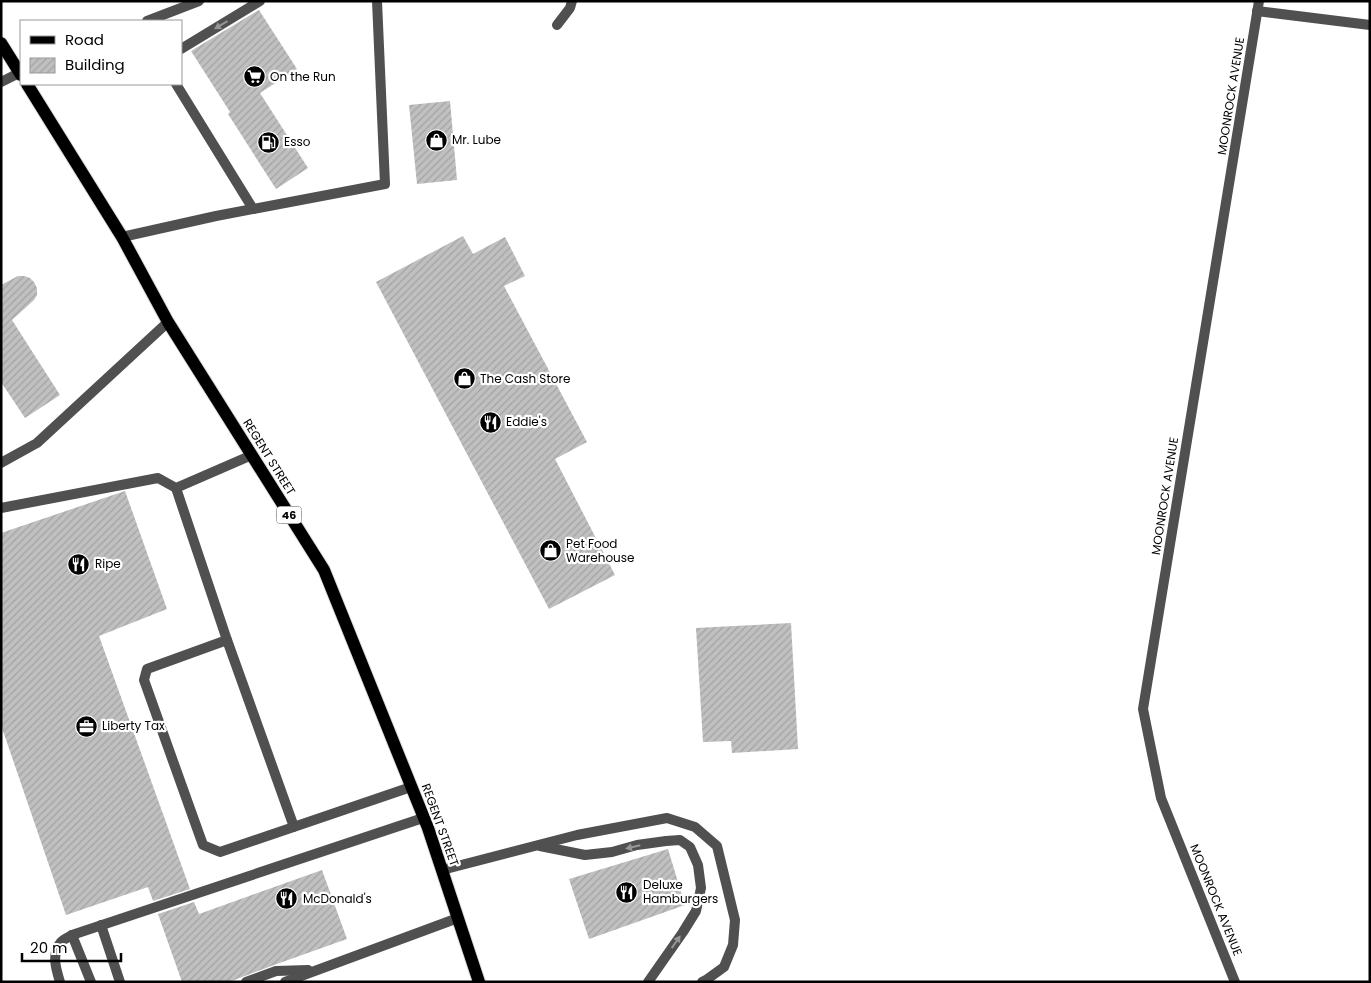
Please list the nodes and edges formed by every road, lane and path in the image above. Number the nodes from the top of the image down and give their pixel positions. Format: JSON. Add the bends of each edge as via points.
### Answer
{"nodes":[{"id":1,"x":199,"y":1,"type":"edge"},
{"id":2,"x":260,"y":1,"type":"edge"},
{"id":3,"x":376,"y":1,"type":"edge"},
{"id":4,"x":572,"y":1,"type":"edge"},
{"id":5,"x":1258,"y":6,"type":"edge"},
{"id":6,"x":150,"y":20,"type":"edge"},
{"id":7,"x":557,"y":25,"type":"dead end"},
{"id":8,"x":1370,"y":25,"type":"edge"},
{"id":9,"x":1,"y":43,"type":"edge"},
{"id":10,"x":182,"y":48,"type":"edge"},
{"id":11,"x":20,"y":72,"type":"edge"},
{"id":12,"x":20,"y":73,"type":"edge"},
{"id":13,"x":1,"y":82,"type":"edge"},
{"id":14,"x":27,"y":85,"type":"edge"},
{"id":15,"x":177,"y":85,"type":"edge"},
{"id":16,"x":253,"y":209,"type":"junction"},
{"id":17,"x":122,"y":237,"type":"junction"},
{"id":18,"x":168,"y":322,"type":"junction"},
{"id":19,"x":252,"y":455,"type":"junction"},
{"id":20,"x":1,"y":463,"type":"edge"},
{"id":21,"x":176,"y":488,"type":"junction"},
{"id":22,"x":1,"y":508,"type":"edge"},
{"id":23,"x":228,"y":640,"type":"junction"},
{"id":24,"x":411,"y":787,"type":"junction"},
{"id":25,"x":423,"y":818,"type":"junction"},
{"id":26,"x":294,"y":826,"type":"junction"},
{"id":27,"x":537,"y":846,"type":"junction"},
{"id":28,"x":442,"y":870,"type":"junction"},
{"id":29,"x":458,"y":918,"type":"junction"},
{"id":30,"x":102,"y":925,"type":"junction"},
{"id":31,"x":72,"y":935,"type":"junction"},
{"id":32,"x":317,"y":970,"type":"junction"},
{"id":33,"x":60,"y":982,"type":"edge"},
{"id":34,"x":90,"y":982,"type":"edge"},
{"id":35,"x":120,"y":982,"type":"edge"},
{"id":36,"x":246,"y":982,"type":"edge"},
{"id":37,"x":285,"y":982,"type":"edge"},
{"id":38,"x":479,"y":982,"type":"edge"},
{"id":39,"x":648,"y":982,"type":"edge"},
{"id":40,"x":702,"y":982,"type":"edge"},
{"id":41,"x":1235,"y":982,"type":"edge"}],
"edges":[{"from":1,"to":6,"type":"street"},
{"from":2,"to":10,"type":"street","one_way":true},
{"from":3,"to":16,"type":"street","via":[[385,184]]},
{"from":4,"to":7,"type":"street"},
{"from":5,"to":8,"type":"street"},
{"from":5,"to":41,"type":"street","name":"MOONROCK AVENUE","via":[[1143,709],[1161,798]]},
{"from":9,"to":11,"type":"main road"},
{"from":12,"to":13,"type":"street"},
{"from":14,"to":17,"type":"main road","name":"REGENT STREET","number":"46"},
{"from":15,"to":16,"type":"street"},
{"from":16,"to":17,"type":"street"},
{"from":17,"to":18,"type":"main road","name":"REGENT STREET","number":"46"},
{"from":18,"to":19,"type":"main road","name":"REGENT STREET","number":"46"},
{"from":18,"to":20,"type":"street","via":[[37,443]]},
{"from":19,"to":21,"type":"street"},
{"from":19,"to":24,"type":"main road","name":"REGENT STREET","number":"46","via":[[324,570]]},
{"from":21,"to":22,"type":"street","via":[[158,478]]},
{"from":21,"to":23,"type":"street"},
{"from":23,"to":26,"type":"street"},
{"from":23,"to":26,"type":"street","via":[[147,669],[144,680],[203,845],[220,852]]},
{"from":24,"to":25,"type":"main road","name":"REGENT STREET","number":"46"},
{"from":24,"to":26,"type":"street"},
{"from":25,"to":28,"type":"main road","name":"REGENT STREET","number":"46"},
{"from":25,"to":30,"type":"street"},
{"from":27,"to":28,"type":"street"},
{"from":39,"to":27,"type":"street","one_way":true,"via":[[696,911],[701,888],[698,865],[690,847],[680,840],[585,855]]},
{"from":27,"to":40,"type":"street","via":[[667,818],[695,827],[718,846],[735,920],[733,944],[724,967]]},
{"from":28,"to":29,"type":"main road","name":"REGENT STREET","number":"46"},
{"from":29,"to":32,"type":"street"},
{"from":29,"to":38,"type":"main road","name":"REGENT STREET","number":"46"},
{"from":30,"to":31,"type":"street"},
{"from":30,"to":35,"type":"street"},
{"from":31,"to":33,"type":"street","via":[[56,952],[54,964]]},
{"from":31,"to":34,"type":"street"},
{"from":32,"to":36,"type":"street","via":[[276,972]]},
{"from":32,"to":37,"type":"street"}]}
